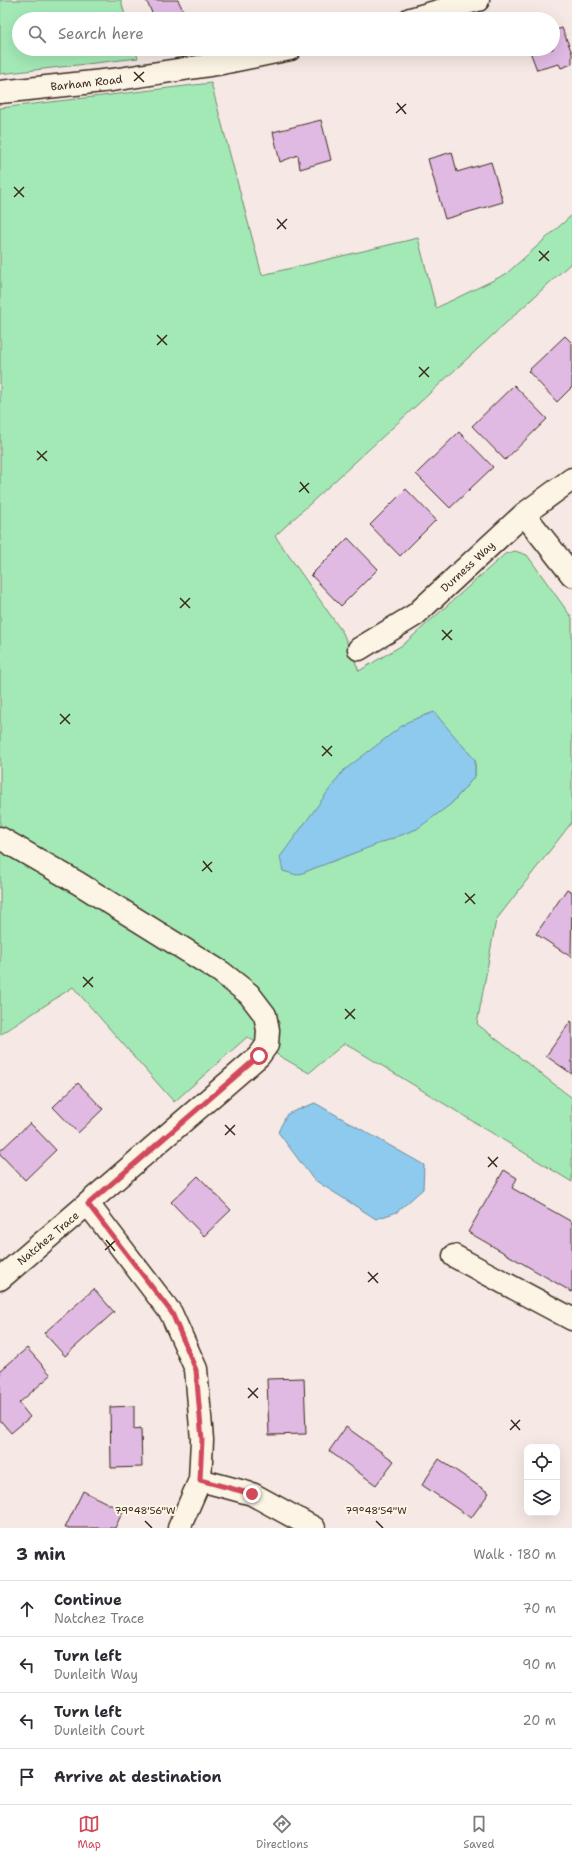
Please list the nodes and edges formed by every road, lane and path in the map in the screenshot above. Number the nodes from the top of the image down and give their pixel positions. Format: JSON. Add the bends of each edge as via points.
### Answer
{"nodes":[{"id":1,"x":478,"y":0,"type":"edge"},
{"id":2,"x":435,"y":12,"type":"edge"},
{"id":3,"x":256,"y":56,"type":"edge"},
{"id":4,"x":0,"y":92,"type":"edge"},
{"id":5,"x":572,"y":479,"type":"edge"},
{"id":6,"x":524,"y":514,"type":"junction"},
{"id":7,"x":572,"y":575,"type":"edge"},
{"id":8,"x":359,"y":649,"type":"dead end"},
{"id":9,"x":0,"y":838,"type":"edge"},
{"id":10,"x":88,"y":1204,"type":"junction"},
{"id":11,"x":454,"y":1256,"type":"dead end"},
{"id":12,"x":0,"y":1279,"type":"edge"},
{"id":13,"x":572,"y":1319,"type":"edge"},
{"id":14,"x":200,"y":1480,"type":"junction"},
{"id":15,"x":179,"y":1528,"type":"edge"},
{"id":16,"x":314,"y":1528,"type":"edge"}],
"edges":[{"from":1,"to":2,"type":"street"},
{"from":3,"to":4,"type":"street","name":"Barham Road","via":[[112,80]]},
{"from":5,"to":6,"type":"street","name":"Durness Way"},
{"from":6,"to":7,"type":"street"},
{"from":6,"to":8,"type":"street","name":"Durness Way","via":[[414,615]]},
{"from":9,"to":10,"type":"street","name":"Natchez Trace","via":[[221,972],[249,994],[265,1015],[267,1045],[259,1056]]},
{"from":10,"to":12,"type":"street","name":"Natchez Trace"},
{"from":10,"to":14,"type":"street","via":[[172,1313],[196,1370],[202,1440]]},
{"from":11,"to":13,"type":"street"},
{"from":14,"to":15,"type":"street"},
{"from":14,"to":16,"type":"street","via":[[252,1494]]}]}
